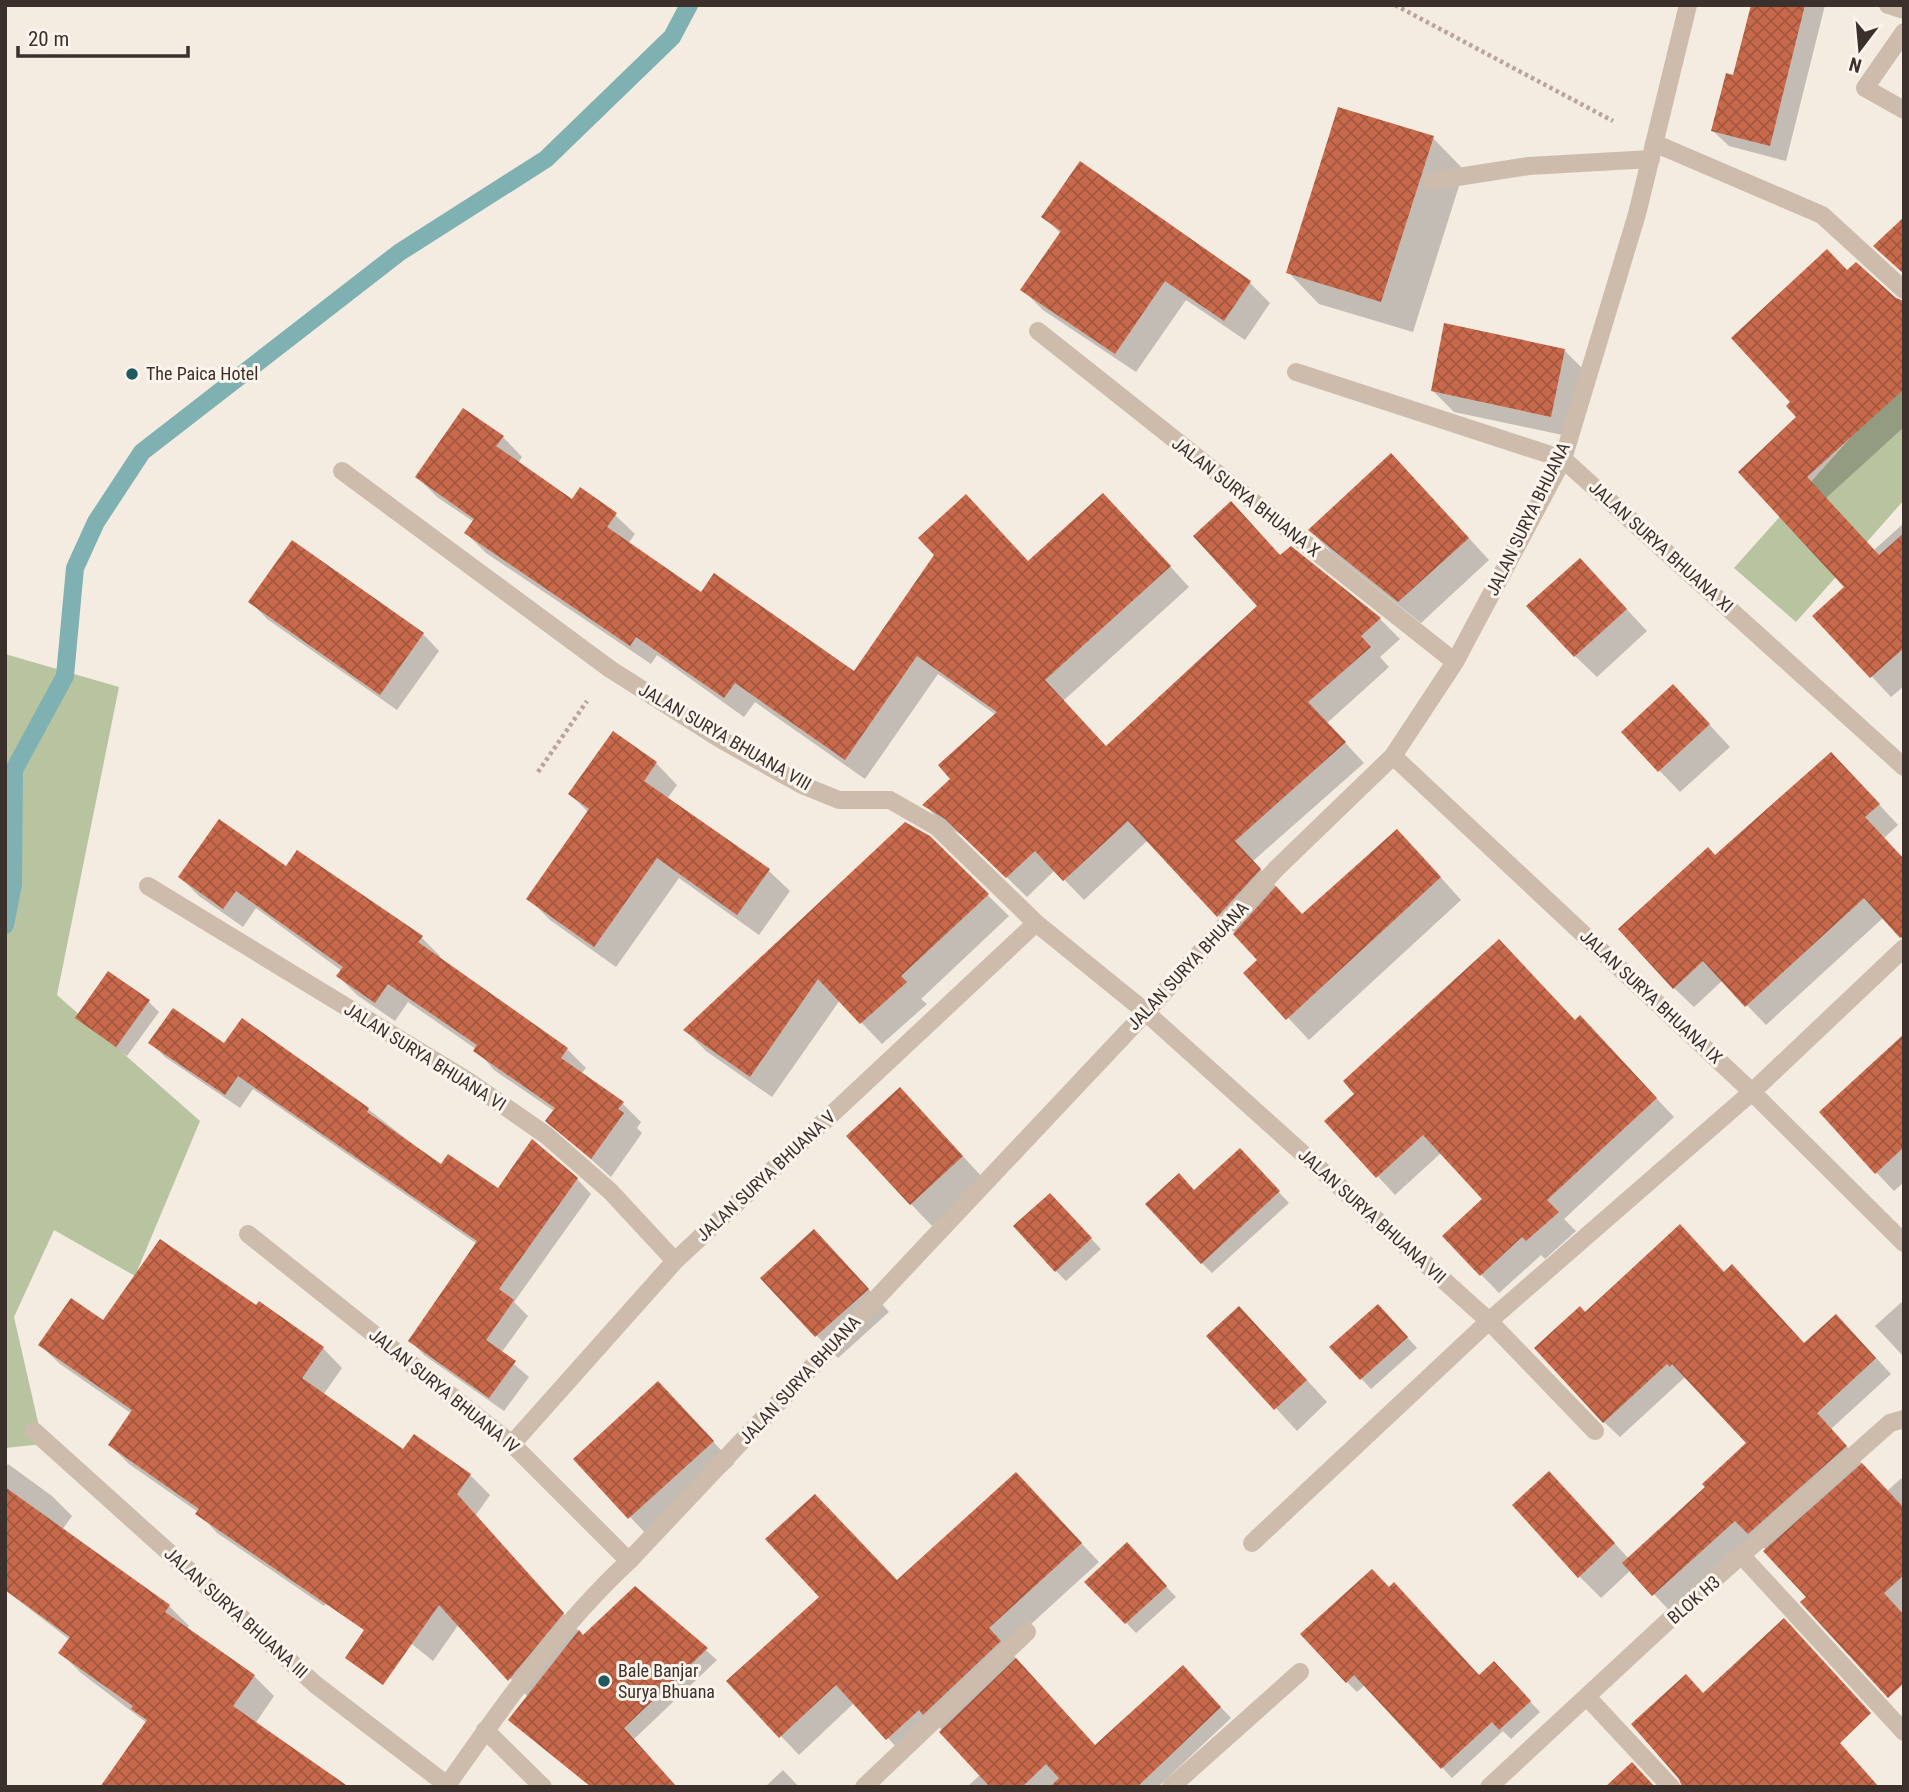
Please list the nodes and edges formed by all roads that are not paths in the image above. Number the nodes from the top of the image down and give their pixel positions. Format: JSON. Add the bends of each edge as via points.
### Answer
{"nodes":[{"id":1,"x":1688,"y":5,"type":"edge"},
{"id":2,"x":1888,"y":5,"type":"edge"},
{"id":3,"x":1904,"y":10,"type":"edge"},
{"id":4,"x":1904,"y":32,"type":"edge"},
{"id":5,"x":1904,"y":110,"type":"edge"},
{"id":6,"x":1653,"y":151,"type":"junction"},
{"id":7,"x":1432,"y":181,"type":"dead end"},
{"id":8,"x":1904,"y":290,"type":"edge"},
{"id":9,"x":1038,"y":331,"type":"dead end"},
{"id":10,"x":1296,"y":372,"type":"dead end"},
{"id":11,"x":1563,"y":458,"type":"junction"},
{"id":12,"x":342,"y":471,"type":"dead end"},
{"id":13,"x":1455,"y":662,"type":"junction"},
{"id":14,"x":1393,"y":756,"type":"junction"},
{"id":15,"x":1904,"y":767,"type":"edge"},
{"id":16,"x":148,"y":886,"type":"dead end"},
{"id":17,"x":1036,"y":922,"type":"junction"},
{"id":18,"x":1904,"y":948,"type":"edge"},
{"id":19,"x":1143,"y":1010,"type":"junction"},
{"id":20,"x":1752,"y":1092,"type":"junction"},
{"id":21,"x":248,"y":1234,"type":"dead end"},
{"id":22,"x":1904,"y":1243,"type":"edge"},
{"id":23,"x":675,"y":1261,"type":"junction"},
{"id":24,"x":1489,"y":1321,"type":"junction"},
{"id":25,"x":1904,"y":1419,"type":"edge"},
{"id":26,"x":34,"y":1431,"type":"dead end"},
{"id":27,"x":1595,"y":1431,"type":"dead end"},
{"id":28,"x":512,"y":1444,"type":"junction"},
{"id":29,"x":1252,"y":1543,"type":"dead end"},
{"id":30,"x":1743,"y":1557,"type":"junction"},
{"id":31,"x":629,"y":1561,"type":"junction"},
{"id":32,"x":1027,"y":1632,"type":"dead end"},
{"id":33,"x":1300,"y":1672,"type":"dead end"},
{"id":34,"x":1588,"y":1698,"type":"junction"},
{"id":35,"x":485,"y":1730,"type":"junction"},
{"id":36,"x":1904,"y":1732,"type":"edge"},
{"id":37,"x":447,"y":1786,"type":"edge"},
{"id":38,"x":544,"y":1787,"type":"edge"},
{"id":39,"x":864,"y":1787,"type":"edge"},
{"id":40,"x":1171,"y":1787,"type":"edge"},
{"id":41,"x":1489,"y":1787,"type":"edge"},
{"id":42,"x":1671,"y":1787,"type":"edge"}],
"edges":[{"from":1,"to":6,"type":"street","name":"JALAN SURYA BHUANA"},
{"from":2,"to":3,"type":"street"},
{"from":4,"to":5,"type":"street","via":[[1865,88]]},
{"from":6,"to":7,"type":"street"},
{"from":6,"to":8,"type":"street","via":[[1822,215]]},
{"from":6,"to":11,"type":"street","name":"JALAN SURYA BHUANA"},
{"from":9,"to":13,"type":"street","name":"JALAN SURYA BHUANA X"},
{"from":10,"to":11,"type":"street","name":"JALAN SURYA BHUANA XI"},
{"from":11,"to":13,"type":"street","name":"JALAN SURYA BHUANA"},
{"from":11,"to":15,"type":"street","name":"JALAN SURYA BHUANA XI"},
{"from":12,"to":17,"type":"street","name":"JALAN SURYA BHUANA VIII","via":[[610,669],[720,739],[802,785],[839,800],[890,800],[937,827]]},
{"from":13,"to":14,"type":"street","name":"JALAN SURYA BHUANA"},
{"from":14,"to":19,"type":"street","name":"JALAN SURYA BHUANA","via":[[1276,869]]},
{"from":14,"to":20,"type":"street","name":"JALAN SURYA BHUANA IX"},
{"from":16,"to":23,"type":"street","name":"JALAN SURYA BHUANA VI","via":[[468,1081],[546,1135],[610,1191]]},
{"from":17,"to":19,"type":"street","name":"JALAN SURYA BHUANA VIII"},
{"from":17,"to":23,"type":"street","name":"JALAN SURYA BHUANA V"},
{"from":18,"to":20,"type":"street"},
{"from":19,"to":24,"type":"street","name":"JALAN SURYA BHUANA VII"},
{"from":19,"to":31,"type":"street","name":"JALAN SURYA BHUANA"},
{"from":20,"to":22,"type":"street","name":"JALAN SURYA BHUANA IX"},
{"from":20,"to":24,"type":"street"},
{"from":21,"to":28,"type":"street","name":"JALAN SURYA BHUANA IV"},
{"from":23,"to":28,"type":"street","name":"JALAN SURYA BHUANA V"},
{"from":24,"to":27,"type":"street","name":"JALAN SURYA BHUANA VII"},
{"from":24,"to":29,"type":"street"},
{"from":25,"to":30,"type":"street","name":"BLOK H3","via":[[1891,1423]]},
{"from":26,"to":37,"type":"street","name":"JALAN SURYA BHUANA III","via":[[316,1685]]},
{"from":28,"to":31,"type":"street","name":"JALAN SURYA BHUANA IV"},
{"from":30,"to":34,"type":"street","name":"BLOK H3"},
{"from":30,"to":36,"type":"street"},
{"from":31,"to":35,"type":"street","name":"JALAN SURYA BHUANA","via":[[598,1590]]},
{"from":32,"to":39,"type":"street"},
{"from":33,"to":40,"type":"street"},
{"from":34,"to":41,"type":"street","name":"BLOK H3"},
{"from":34,"to":42,"type":"street"},
{"from":35,"to":37,"type":"street","name":"JALAN SURYA BHUANA"},
{"from":35,"to":38,"type":"street"}]}
